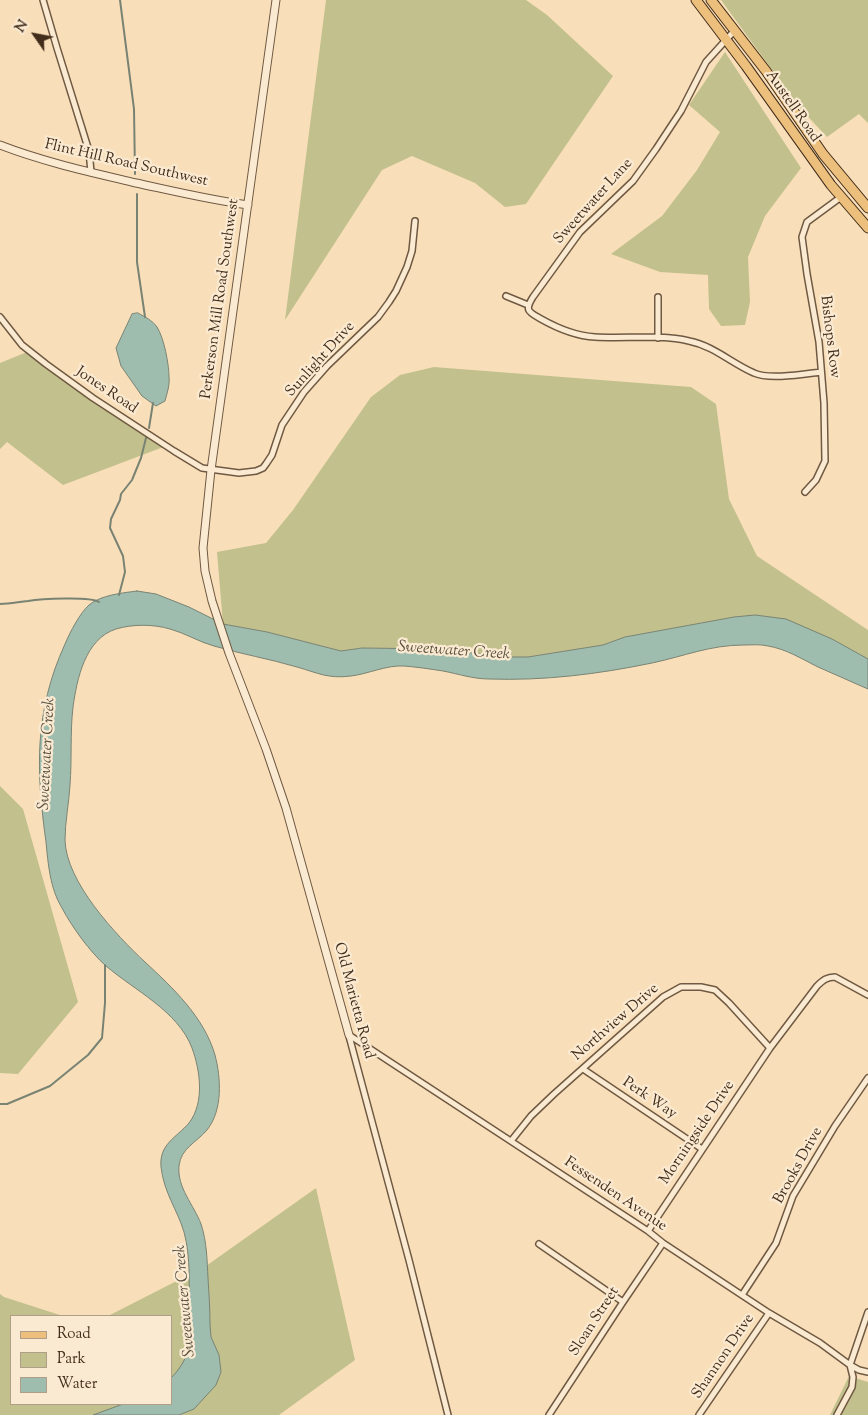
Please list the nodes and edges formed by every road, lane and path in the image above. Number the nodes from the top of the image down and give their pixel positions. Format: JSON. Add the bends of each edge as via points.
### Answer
{"nodes":[{"id":1,"x":43,"y":0,"type":"edge"},
{"id":2,"x":276,"y":0,"type":"edge"},
{"id":3,"x":696,"y":0,"type":"edge"},
{"id":4,"x":711,"y":0,"type":"edge"},
{"id":5,"x":735,"y":30,"type":"junction"},
{"id":6,"x":726,"y":40,"type":"junction"},
{"id":7,"x":0,"y":145,"type":"edge"},
{"id":8,"x":91,"y":172,"type":"junction"},
{"id":9,"x":841,"y":197,"type":"junction"},
{"id":10,"x":248,"y":205,"type":"junction"},
{"id":11,"x":868,"y":208,"type":"edge"},
{"id":12,"x":414,"y":221,"type":"dead end"},
{"id":13,"x":868,"y":228,"type":"edge"},
{"id":14,"x":506,"y":296,"type":"dead end"},
{"id":15,"x":658,"y":297,"type":"dead end"},
{"id":16,"x":528,"y":305,"type":"junction"},
{"id":17,"x":0,"y":317,"type":"edge"},
{"id":18,"x":658,"y":338,"type":"junction"},
{"id":19,"x":821,"y":372,"type":"junction"},
{"id":20,"x":211,"y":470,"type":"junction"},
{"id":21,"x":805,"y":492,"type":"dead end"},
{"id":22,"x":212,"y":601,"type":"joint"},
{"id":23,"x":868,"y":995,"type":"edge"},
{"id":24,"x":349,"y":1035,"type":"junction"},
{"id":25,"x":770,"y":1048,"type":"junction"},
{"id":26,"x":583,"y":1069,"type":"junction"},
{"id":27,"x":868,"y":1078,"type":"edge"},
{"id":28,"x":511,"y":1141,"type":"junction"},
{"id":29,"x":702,"y":1149,"type":"junction"},
{"id":30,"x":648,"y":1231,"type":"junction"},
{"id":31,"x":663,"y":1243,"type":"junction"},
{"id":32,"x":539,"y":1244,"type":"dead end"},
{"id":33,"x":742,"y":1294,"type":"junction"},
{"id":34,"x":623,"y":1302,"type":"junction"},
{"id":35,"x":868,"y":1312,"type":"edge"},
{"id":36,"x":769,"y":1313,"type":"junction"},
{"id":37,"x":850,"y":1365,"type":"junction"},
{"id":38,"x":868,"y":1372,"type":"edge"},
{"id":39,"x":448,"y":1415,"type":"edge"},
{"id":40,"x":549,"y":1415,"type":"edge"},
{"id":41,"x":699,"y":1415,"type":"edge"},
{"id":42,"x":837,"y":1415,"type":"edge"}],
"edges":[{"from":1,"to":8,"type":"street","via":[[89,151]]},
{"from":2,"to":10,"type":"street","name":"Perkerson Mill Road Southwest"},
{"from":3,"to":6,"type":"main road","name":"Austell Road"},
{"from":4,"to":5,"type":"main road","name":"Austell Road"},
{"from":5,"to":6,"type":"street","name":"Sweetwater Lane"},
{"from":5,"to":11,"type":"main road","name":"Austell Road","via":[[823,154]]},
{"from":6,"to":9,"type":"main road","name":"Austell Road"},
{"from":6,"to":16,"type":"street","name":"Sweetwater Lane","via":[[706,62],[681,110],[633,181],[580,232]]},
{"from":7,"to":8,"type":"street","name":"Flint Hill Road Southwest"},
{"from":8,"to":10,"type":"street","name":"Flint Hill Road Southwest"},
{"from":9,"to":13,"type":"main road","name":"Austell Road"},
{"from":9,"to":19,"type":"street","name":"Bishops Row","via":[[807,222],[802,237]]},
{"from":10,"to":20,"type":"street","name":"Perkerson Mill Road Southwest"},
{"from":12,"to":20,"type":"street","name":"Sunlight Drive","via":[[412,251],[396,291],[378,316],[304,392],[282,425],[272,455],[263,468],[239,473]]},
{"from":14,"to":16,"type":"street"},
{"from":15,"to":18,"type":"street"},
{"from":16,"to":18,"type":"street","via":[[531,314],[572,332],[593,337]]},
{"from":17,"to":20,"type":"street","name":"Jones Road","via":[[22,345],[70,382],[174,451]]},
{"from":18,"to":19,"type":"street","via":[[688,340],[704,345],[755,374],[773,376]]},
{"from":19,"to":21,"type":"street","name":"Bishops Row","via":[[825,461],[816,480]]},
{"from":20,"to":22,"type":"street","name":"Perkerson Mill Road Southwest","via":[[203,548]]},
{"from":22,"to":24,"type":"street","name":"Old Marietta Road","via":[[286,808]]},
{"from":23,"to":25,"type":"street","via":[[835,977],[822,980]]},
{"from":24,"to":28,"type":"street","name":"Fessenden Avenue"},
{"from":24,"to":39,"type":"street","name":"Old Marietta Road"},
{"from":25,"to":26,"type":"street","name":"Northview Drive","via":[[715,990],[681,987],[663,998]]},
{"from":25,"to":29,"type":"street","name":"Morningside Drive"},
{"from":26,"to":28,"type":"street","name":"Northview Drive","via":[[532,1116]]},
{"from":26,"to":29,"type":"street","name":"Perk Way"},
{"from":27,"to":33,"type":"street","name":"Brooks Drive","via":[[793,1196],[776,1243]]},
{"from":28,"to":30,"type":"street","name":"Fessenden Avenue"},
{"from":29,"to":30,"type":"street","name":"Morningside Drive"},
{"from":30,"to":31,"type":"street","name":"Fessenden Avenue"},
{"from":31,"to":33,"type":"street","name":"Fessenden Avenue"},
{"from":31,"to":34,"type":"street","name":"Sloan Street"},
{"from":32,"to":34,"type":"street"},
{"from":33,"to":36,"type":"street","name":"Fessenden Avenue"},
{"from":34,"to":40,"type":"street","name":"Sloan Street"},
{"from":35,"to":37,"type":"street"},
{"from":36,"to":37,"type":"street","name":"Fessenden Avenue"},
{"from":36,"to":41,"type":"street","name":"Shannon Drive"},
{"from":37,"to":38,"type":"street","name":"Fessenden Avenue"},
{"from":37,"to":42,"type":"street","via":[[852,1387]]}]}
